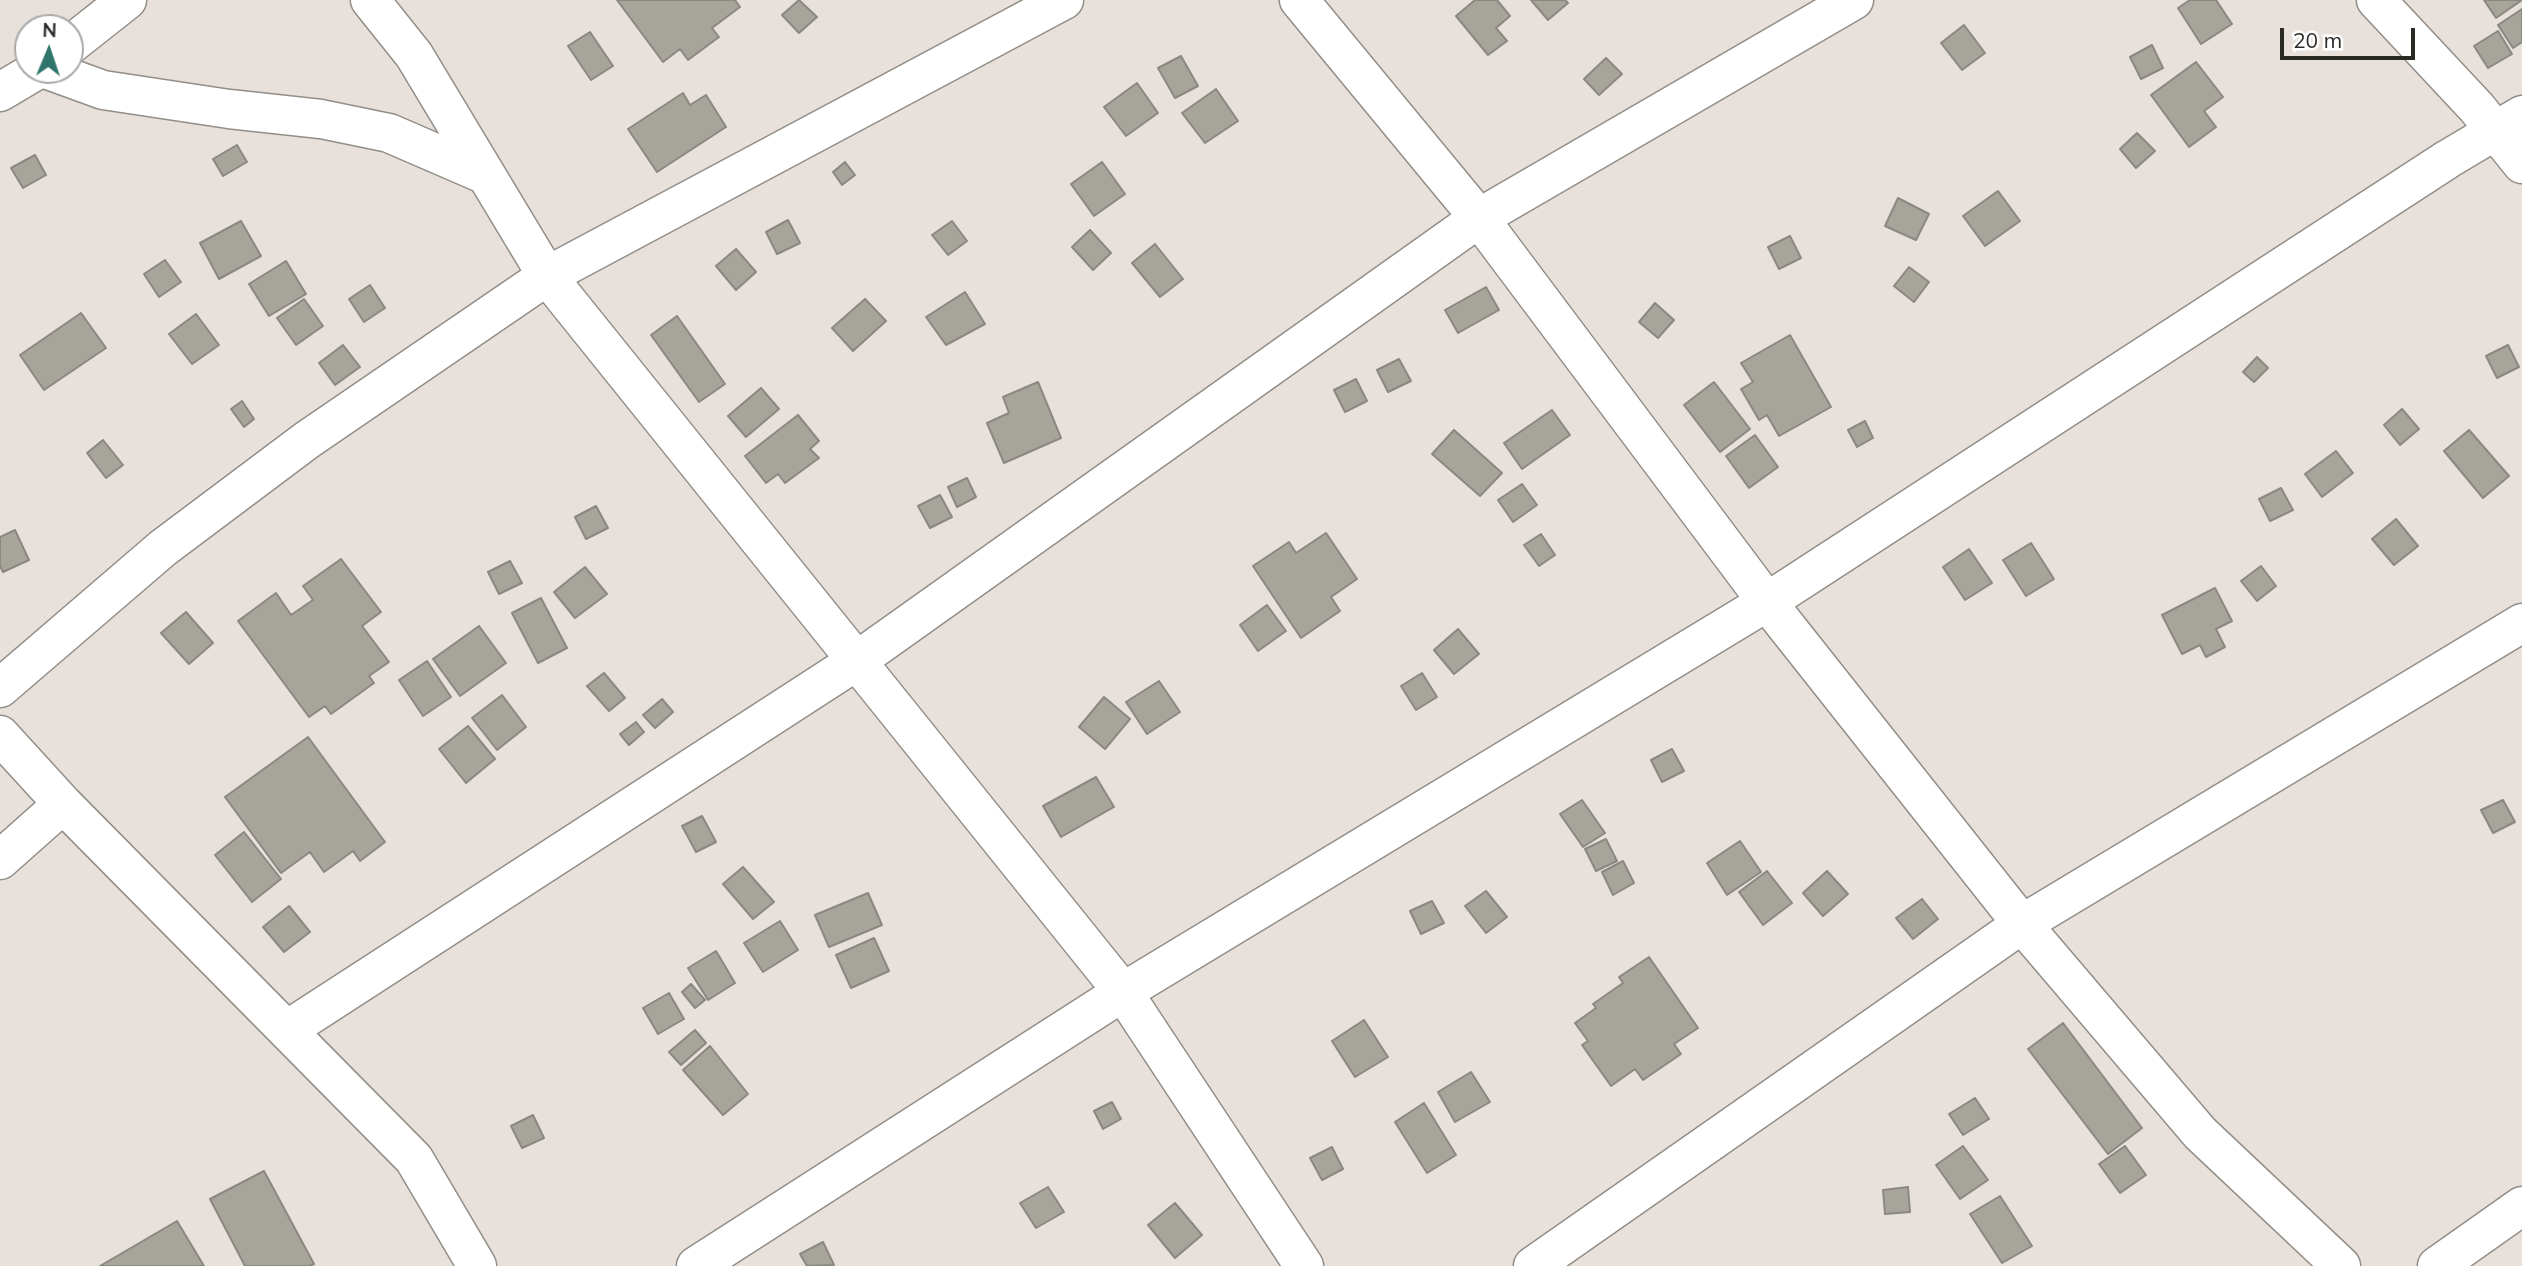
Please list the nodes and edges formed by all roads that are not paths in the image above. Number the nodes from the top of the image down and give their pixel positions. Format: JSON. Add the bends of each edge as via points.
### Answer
{"nodes":[{"id":1,"x":127,"y":0,"type":"edge"},
{"id":2,"x":370,"y":0,"type":"edge"},
{"id":3,"x":1064,"y":0,"type":"edge"},
{"id":4,"x":1299,"y":0,"type":"edge"},
{"id":5,"x":2376,"y":0,"type":"edge"},
{"id":6,"x":1842,"y":3,"type":"edge"},
{"id":7,"x":84,"y":35,"type":"edge"},
{"id":8,"x":84,"y":83,"type":"edge"},
{"id":9,"x":2522,"y":115,"type":"edge"},
{"id":10,"x":2522,"y":164,"type":"edge"},
{"id":11,"x":486,"y":175,"type":"junction"},
{"id":12,"x":1479,"y":218,"type":"junction"},
{"id":13,"x":547,"y":276,"type":"junction"},
{"id":14,"x":1767,"y":602,"type":"junction"},
{"id":15,"x":2522,"y":623,"type":"edge"},
{"id":16,"x":855,"y":662,"type":"junction"},
{"id":17,"x":0,"y":688,"type":"edge"},
{"id":18,"x":0,"y":735,"type":"edge"},
{"id":19,"x":64,"y":804,"type":"junction"},
{"id":20,"x":0,"y":860,"type":"edge"},
{"id":21,"x":2022,"y":924,"type":"junction"},
{"id":22,"x":1123,"y":992,"type":"junction"},
{"id":23,"x":287,"y":1030,"type":"junction"},
{"id":24,"x":2522,"y":1206,"type":"edge"},
{"id":25,"x":477,"y":1266,"type":"edge"},
{"id":26,"x":696,"y":1266,"type":"edge"},
{"id":27,"x":1304,"y":1266,"type":"edge"},
{"id":28,"x":1533,"y":1266,"type":"edge"},
{"id":29,"x":2341,"y":1266,"type":"edge"},
{"id":30,"x":2437,"y":1266,"type":"edge"}],
"edges":[{"from":1,"to":7,"type":"street"},
{"from":2,"to":11,"type":"street","via":[[414,55]]},
{"from":3,"to":13,"type":"street"},
{"from":4,"to":12,"type":"street"},
{"from":5,"to":10,"type":"street","via":[[2477,108]]},
{"from":6,"to":12,"type":"street"},
{"from":8,"to":11,"type":"street","via":[[103,90],[321,119],[389,133]]},
{"from":9,"to":14,"type":"street"},
{"from":11,"to":13,"type":"street"},
{"from":12,"to":14,"type":"street"},
{"from":12,"to":16,"type":"street"},
{"from":13,"to":16,"type":"street"},
{"from":13,"to":17,"type":"street","via":[[307,440],[174,540]]},
{"from":14,"to":21,"type":"street"},
{"from":14,"to":22,"type":"street"},
{"from":15,"to":21,"type":"street"},
{"from":16,"to":22,"type":"street"},
{"from":16,"to":23,"type":"street"},
{"from":18,"to":19,"type":"street"},
{"from":19,"to":20,"type":"street"},
{"from":19,"to":23,"type":"street"},
{"from":21,"to":28,"type":"street"},
{"from":21,"to":29,"type":"street","via":[[2200,1133]]},
{"from":22,"to":26,"type":"street"},
{"from":22,"to":27,"type":"street"},
{"from":23,"to":25,"type":"street","via":[[414,1158]]},
{"from":24,"to":30,"type":"street"}]}
